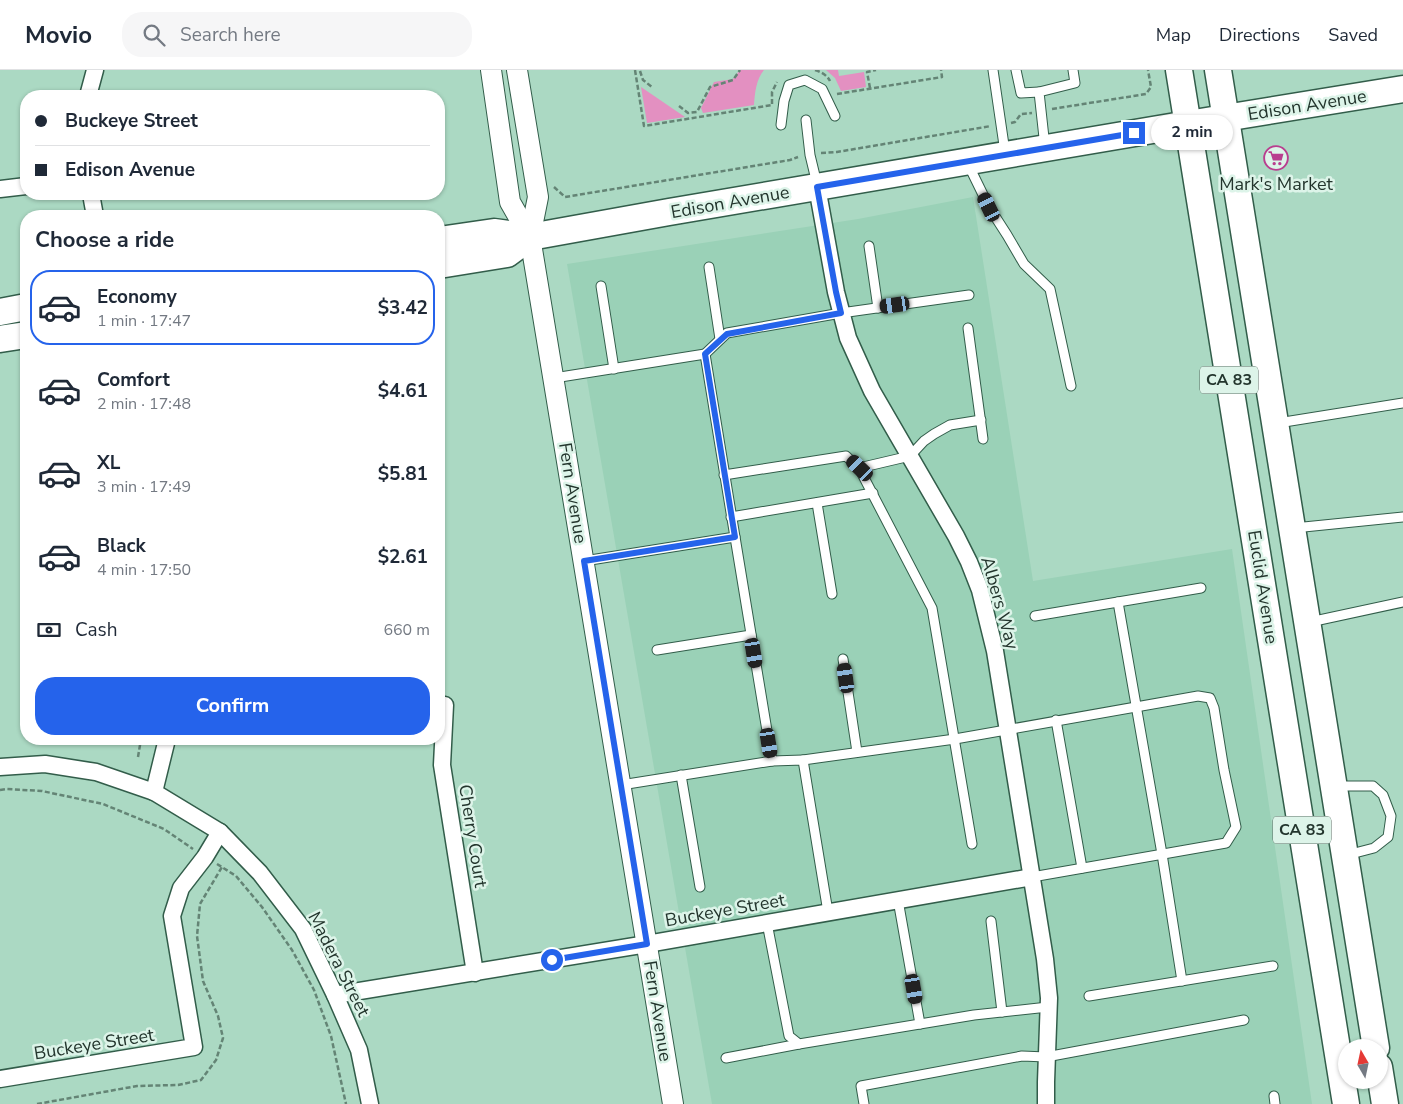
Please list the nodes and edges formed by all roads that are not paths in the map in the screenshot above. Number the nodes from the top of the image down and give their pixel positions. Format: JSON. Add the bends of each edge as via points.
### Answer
{"nodes":[{"id":1,"x":95,"y":70,"type":"edge"},
{"id":2,"x":490,"y":70,"type":"edge"},
{"id":3,"x":517,"y":70,"type":"edge"},
{"id":4,"x":994,"y":70,"type":"edge"},
{"id":5,"x":1016,"y":70,"type":"edge"},
{"id":6,"x":1073,"y":70,"type":"edge"},
{"id":7,"x":1179,"y":70,"type":"edge"},
{"id":8,"x":1218,"y":70,"type":"edge"},
{"id":9,"x":1403,"y":89,"type":"edge"},
{"id":10,"x":90,"y":90,"type":"edge"},
{"id":11,"x":1039,"y":92,"type":"junction"},
{"id":12,"x":835,"y":116,"type":"dead end"},
{"id":13,"x":1226,"y":118,"type":"junction"},
{"id":14,"x":806,"y":120,"type":"dead end"},
{"id":15,"x":782,"y":124,"type":"dead end"},
{"id":16,"x":1188,"y":124,"type":"junction"},
{"id":17,"x":1045,"y":148,"type":"junction"},
{"id":18,"x":1006,"y":155,"type":"junction"},
{"id":19,"x":967,"y":161,"type":"junction"},
{"id":20,"x":20,"y":187,"type":"edge"},
{"id":21,"x":817,"y":187,"type":"junction"},
{"id":22,"x":0,"y":189,"type":"edge"},
{"id":23,"x":530,"y":237,"type":"junction"},
{"id":24,"x":445,"y":239,"type":"edge"},
{"id":25,"x":868,"y":246,"type":"dead end"},
{"id":26,"x":445,"y":264,"type":"edge"},
{"id":27,"x":709,"y":267,"type":"dead end"},
{"id":28,"x":600,"y":286,"type":"dead end"},
{"id":29,"x":969,"y":295,"type":"dead end"},
{"id":30,"x":20,"y":308,"type":"edge"},
{"id":31,"x":878,"y":308,"type":"junction"},
{"id":32,"x":0,"y":312,"type":"edge"},
{"id":33,"x":841,"y":313,"type":"junction"},
{"id":34,"x":968,"y":328,"type":"dead end"},
{"id":35,"x":20,"y":335,"type":"edge"},
{"id":36,"x":0,"y":339,"type":"edge"},
{"id":37,"x":720,"y":339,"type":"junction"},
{"id":38,"x":705,"y":354,"type":"junction"},
{"id":39,"x":614,"y":368,"type":"junction"},
{"id":40,"x":554,"y":378,"type":"junction"},
{"id":41,"x":1071,"y":386,"type":"dead end"},
{"id":42,"x":1403,"y":403,"type":"edge"},
{"id":43,"x":980,"y":420,"type":"junction"},
{"id":44,"x":1275,"y":423,"type":"junction"},
{"id":45,"x":983,"y":439,"type":"dead end"},
{"id":46,"x":910,"y":456,"type":"junction"},
{"id":47,"x":860,"y":468,"type":"junction"},
{"id":48,"x":724,"y":475,"type":"junction"},
{"id":49,"x":872,"y":494,"type":"junction"},
{"id":50,"x":817,"y":503,"type":"junction"},
{"id":51,"x":731,"y":517,"type":"junction"},
{"id":52,"x":1403,"y":517,"type":"edge"},
{"id":53,"x":1292,"y":528,"type":"junction"},
{"id":54,"x":735,"y":537,"type":"junction"},
{"id":55,"x":584,"y":561,"type":"junction"},
{"id":56,"x":1201,"y":588,"type":"dead end"},
{"id":57,"x":832,"y":594,"type":"dead end"},
{"id":58,"x":1118,"y":602,"type":"junction"},
{"id":59,"x":1403,"y":602,"type":"edge"},
{"id":60,"x":1035,"y":616,"type":"dead end"},
{"id":61,"x":1308,"y":623,"type":"junction"},
{"id":62,"x":751,"y":635,"type":"junction"},
{"id":63,"x":657,"y":650,"type":"dead end"},
{"id":64,"x":843,"y":659,"type":"dead end"},
{"id":65,"x":1136,"y":707,"type":"junction"},
{"id":66,"x":1056,"y":720,"type":"junction"},
{"id":67,"x":1008,"y":729,"type":"junction"},
{"id":68,"x":955,"y":739,"type":"junction"},
{"id":69,"x":166,"y":745,"type":"edge"},
{"id":70,"x":443,"y":745,"type":"edge"},
{"id":71,"x":857,"y":752,"type":"junction"},
{"id":72,"x":803,"y":760,"type":"junction"},
{"id":73,"x":772,"y":761,"type":"junction"},
{"id":74,"x":0,"y":767,"type":"edge"},
{"id":75,"x":681,"y":775,"type":"junction"},
{"id":76,"x":621,"y":785,"type":"junction"},
{"id":77,"x":1334,"y":786,"type":"junction"},
{"id":78,"x":154,"y":792,"type":"junction"},
{"id":79,"x":220,"y":832,"type":"junction"},
{"id":80,"x":972,"y":844,"type":"dead end"},
{"id":81,"x":1162,"y":854,"type":"junction"},
{"id":82,"x":1345,"y":856,"type":"junction"},
{"id":83,"x":1082,"y":868,"type":"junction"},
{"id":84,"x":1032,"y":877,"type":"junction"},
{"id":85,"x":700,"y":887,"type":"dead end"},
{"id":86,"x":898,"y":900,"type":"junction"},
{"id":87,"x":828,"y":912,"type":"junction"},
{"id":88,"x":991,"y":921,"type":"dead end"},
{"id":89,"x":767,"y":923,"type":"junction"},
{"id":90,"x":647,"y":944,"type":"junction"},
{"id":91,"x":1272,"y":966,"type":"dead end"},
{"id":92,"x":475,"y":973,"type":"junction"},
{"id":93,"x":1182,"y":981,"type":"junction"},
{"id":94,"x":335,"y":995,"type":"junction"},
{"id":95,"x":1089,"y":996,"type":"dead end"},
{"id":96,"x":1368,"y":1002,"type":"junction"},
{"id":97,"x":1048,"y":1003,"type":"junction"},
{"id":98,"x":1330,"y":1009,"type":"junction"},
{"id":99,"x":1002,"y":1012,"type":"junction"},
{"id":100,"x":1244,"y":1020,"type":"dead end"},
{"id":101,"x":920,"y":1024,"type":"junction"},
{"id":102,"x":1374,"y":1039,"type":"edge"},
{"id":103,"x":799,"y":1044,"type":"junction"},
{"id":104,"x":1046,"y":1057,"type":"junction"},
{"id":105,"x":726,"y":1058,"type":"dead end"},
{"id":106,"x":0,"y":1079,"type":"edge"},
{"id":107,"x":1383,"y":1089,"type":"edge"},
{"id":108,"x":370,"y":1104,"type":"edge"},
{"id":109,"x":673,"y":1104,"type":"edge"},
{"id":110,"x":864,"y":1104,"type":"edge"},
{"id":111,"x":1046,"y":1104,"type":"edge"},
{"id":112,"x":1346,"y":1104,"type":"edge"},
{"id":113,"x":1385,"y":1104,"type":"edge"}],
"edges":[{"from":1,"to":10,"type":"street"},
{"from":2,"to":23,"type":"street","name":"Fern Avenue","via":[[510,202]]},
{"from":3,"to":23,"type":"street","name":"Fern Avenue","via":[[538,198]]},
{"from":4,"to":18,"type":"lane"},
{"from":5,"to":11,"type":"lane","via":[[1021,93]]},
{"from":6,"to":11,"type":"lane","via":[[1075,83]]},
{"from":7,"to":16,"type":"main road","name":"Euclid Avenue","number":"CA 83"},
{"from":8,"to":13,"type":"main road"},
{"from":9,"to":13,"type":"main road","name":"Edison Avenue"},
{"from":11,"to":17,"type":"lane"},
{"from":12,"to":15,"type":"lane","via":[[822,89],[805,80],[789,85]]},
{"from":13,"to":16,"type":"main road","name":"Edison Avenue"},
{"from":13,"to":44,"type":"main road"},
{"from":14,"to":21,"type":"lane"},
{"from":16,"to":17,"type":"main road","name":"Edison Avenue"},
{"from":16,"to":98,"type":"main road","name":"Euclid Avenue","number":"CA 83"},
{"from":17,"to":18,"type":"main road","name":"Edison Avenue"},
{"from":18,"to":19,"type":"main road","name":"Edison Avenue"},
{"from":19,"to":21,"type":"main road","name":"Edison Avenue"},
{"from":19,"to":41,"type":"lane","via":[[989,207],[1024,264],[1050,289]]},
{"from":20,"to":22,"type":"street"},
{"from":21,"to":23,"type":"main road","name":"Edison Avenue"},
{"from":21,"to":33,"type":"street","name":"Albers Way"},
{"from":23,"to":24,"type":"main road","name":"Edison Avenue","via":[[496,232]]},
{"from":23,"to":26,"type":"main road","name":"Edison Avenue","via":[[506,254]]},
{"from":23,"to":40,"type":"street","name":"Fern Avenue"},
{"from":25,"to":31,"type":"lane"},
{"from":27,"to":37,"type":"lane"},
{"from":28,"to":39,"type":"lane"},
{"from":29,"to":31,"type":"lane"},
{"from":30,"to":32,"type":"main road"},
{"from":31,"to":33,"type":"lane"},
{"from":33,"to":37,"type":"lane","via":[[727,334]]},
{"from":33,"to":46,"type":"street","name":"Albers Way","via":[[848,338],[872,391]]},
{"from":34,"to":43,"type":"lane"},
{"from":35,"to":36,"type":"main road"},
{"from":37,"to":38,"type":"lane"},
{"from":38,"to":39,"type":"lane"},
{"from":38,"to":48,"type":"lane"},
{"from":39,"to":40,"type":"lane"},
{"from":40,"to":55,"type":"street","name":"Fern Avenue"},
{"from":42,"to":44,"type":"lane"},
{"from":43,"to":45,"type":"lane"},
{"from":43,"to":46,"type":"lane","via":[[950,425],[929,437]]},
{"from":44,"to":53,"type":"main road"},
{"from":46,"to":47,"type":"lane"},
{"from":46,"to":67,"type":"street","name":"Albers Way","via":[[956,536],[980,590],[995,651]]},
{"from":47,"to":48,"type":"lane","via":[[846,456]]},
{"from":47,"to":49,"type":"lane"},
{"from":48,"to":51,"type":"lane"},
{"from":49,"to":50,"type":"lane"},
{"from":49,"to":68,"type":"lane","via":[[932,608]]},
{"from":50,"to":51,"type":"lane"},
{"from":50,"to":57,"type":"lane"},
{"from":51,"to":54,"type":"lane"},
{"from":52,"to":53,"type":"lane"},
{"from":53,"to":61,"type":"main road"},
{"from":54,"to":55,"type":"lane"},
{"from":54,"to":62,"type":"lane"},
{"from":55,"to":76,"type":"street","name":"Fern Avenue"},
{"from":56,"to":58,"type":"lane"},
{"from":58,"to":60,"type":"lane"},
{"from":58,"to":65,"type":"lane"},
{"from":59,"to":61,"type":"lane"},
{"from":61,"to":77,"type":"main road"},
{"from":62,"to":63,"type":"lane"},
{"from":62,"to":73,"type":"lane"},
{"from":64,"to":71,"type":"lane"},
{"from":65,"to":66,"type":"lane"},
{"from":65,"to":81,"type":"lane"},
{"from":65,"to":81,"type":"lane","via":[[1198,696],[1210,698],[1236,827],[1226,843]]},
{"from":66,"to":67,"type":"lane"},
{"from":66,"to":83,"type":"lane"},
{"from":67,"to":68,"type":"lane"},
{"from":67,"to":84,"type":"street","name":"Albers Way"},
{"from":68,"to":71,"type":"lane"},
{"from":68,"to":80,"type":"lane"},
{"from":69,"to":78,"type":"street"},
{"from":70,"to":92,"type":"street","name":"Cherry Court","via":[[442,765]]},
{"from":71,"to":72,"type":"lane"},
{"from":72,"to":73,"type":"lane"},
{"from":72,"to":87,"type":"lane"},
{"from":73,"to":75,"type":"lane"},
{"from":74,"to":78,"type":"street","name":"Madera Street","via":[[45,764],[96,772]]},
{"from":75,"to":76,"type":"lane"},
{"from":75,"to":85,"type":"lane"},
{"from":76,"to":90,"type":"street","name":"Fern Avenue"},
{"from":77,"to":82,"type":"main road"},
{"from":77,"to":82,"type":"lane","via":[[1373,786],[1384,795],[1391,816],[1388,837],[1374,848]]},
{"from":78,"to":79,"type":"street","name":"Madera Street"},
{"from":79,"to":94,"type":"street","name":"Madera Street","via":[[260,873],[303,929]]},
{"from":79,"to":106,"type":"street","name":"Buckeye Street","via":[[181,888],[172,916],[194,1047]]},
{"from":81,"to":83,"type":"lane"},
{"from":81,"to":93,"type":"lane"},
{"from":82,"to":96,"type":"main road"},
{"from":83,"to":84,"type":"lane"},
{"from":84,"to":86,"type":"street","name":"Buckeye Street"},
{"from":84,"to":97,"type":"street","name":"Albers Way","via":[[1045,959]]},
{"from":86,"to":87,"type":"street","name":"Buckeye Street"},
{"from":86,"to":101,"type":"lane"},
{"from":87,"to":89,"type":"street","name":"Buckeye Street"},
{"from":88,"to":99,"type":"lane"},
{"from":89,"to":90,"type":"street","name":"Buckeye Street"},
{"from":89,"to":103,"type":"lane","via":[[789,1036]]},
{"from":90,"to":92,"type":"street","name":"Buckeye Street"},
{"from":90,"to":109,"type":"street","name":"Fern Avenue"},
{"from":91,"to":93,"type":"lane"},
{"from":92,"to":94,"type":"street","name":"Buckeye Street"},
{"from":93,"to":95,"type":"lane"},
{"from":94,"to":108,"type":"street","name":"Madera Street","via":[[359,1050]]},
{"from":96,"to":98,"type":"main road"},
{"from":96,"to":102,"type":"main road"},
{"from":97,"to":99,"type":"lane"},
{"from":97,"to":104,"type":"street","name":"Albers Way"},
{"from":98,"to":112,"type":"main road","name":"Euclid Avenue","number":"CA 83"},
{"from":99,"to":101,"type":"lane"},
{"from":100,"to":104,"type":"lane"},
{"from":101,"to":103,"type":"lane"},
{"from":103,"to":105,"type":"lane"},
{"from":104,"to":110,"type":"lane","via":[[1022,1056],[861,1086]]},
{"from":104,"to":111,"type":"street","name":"Albers Way"},
{"from":107,"to":113,"type":"main road"}]}
